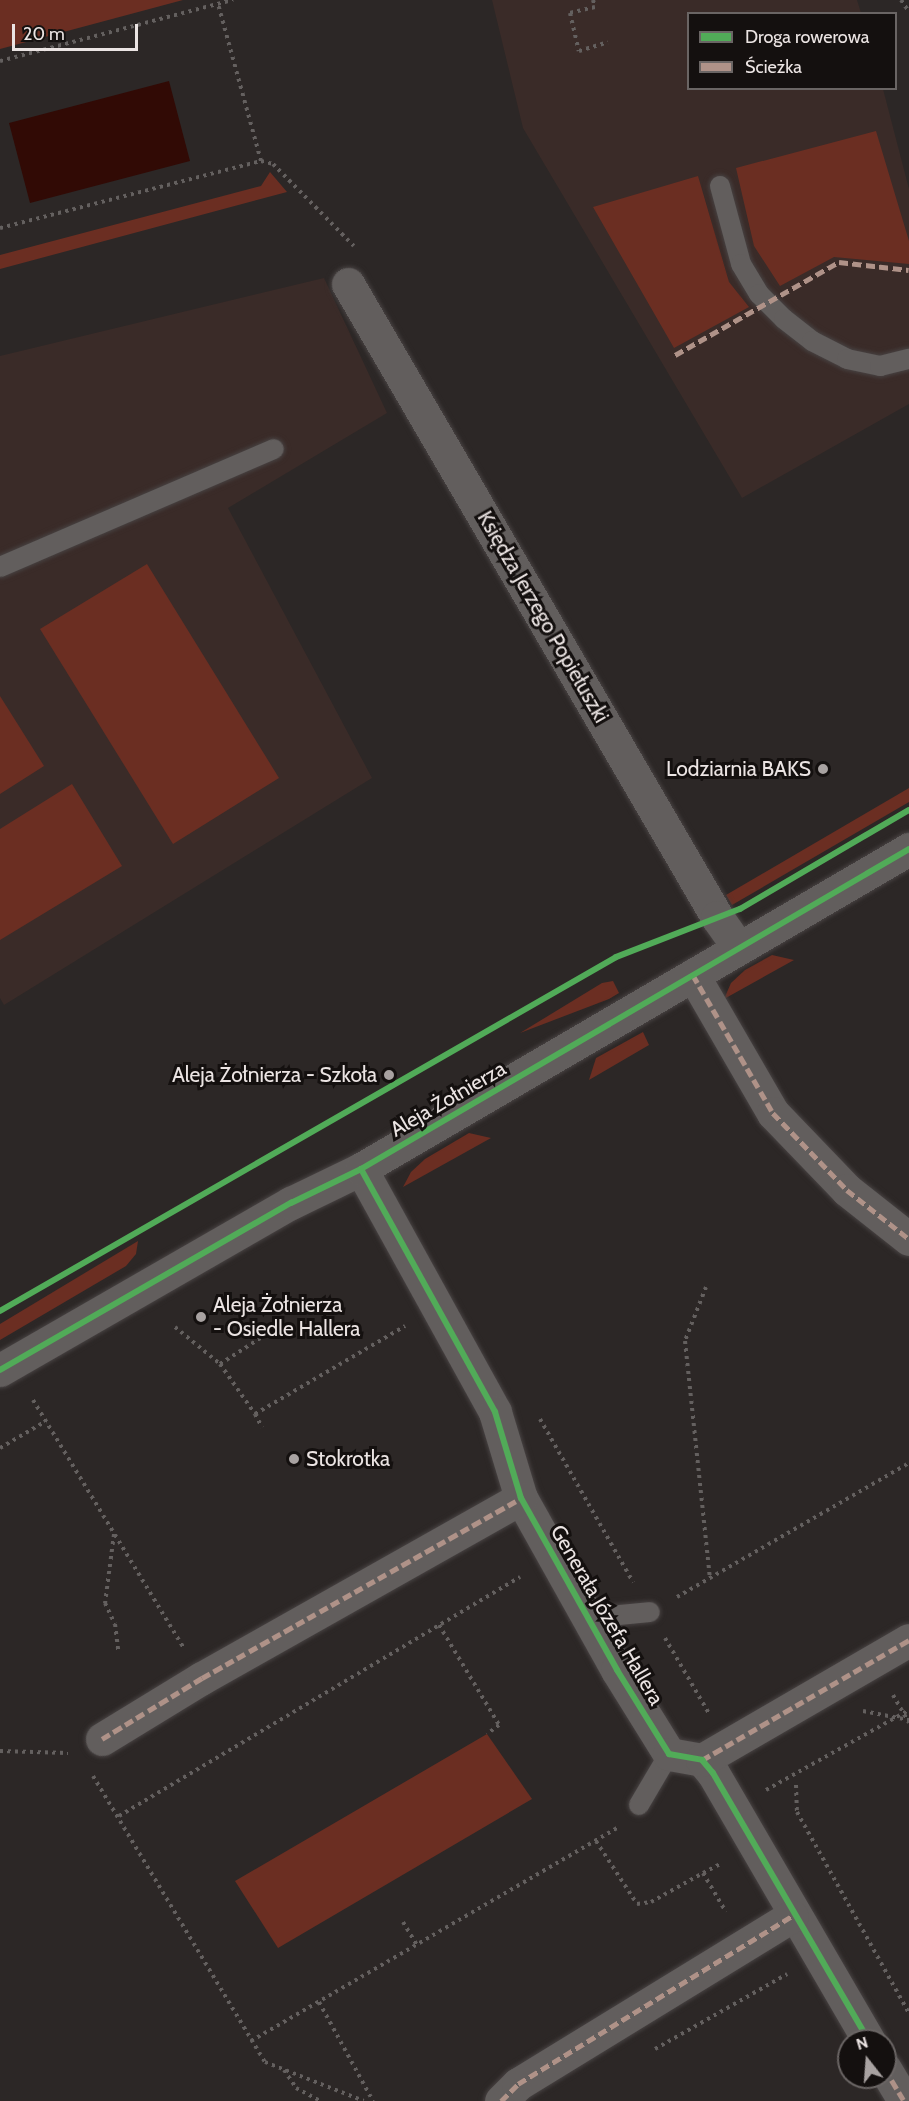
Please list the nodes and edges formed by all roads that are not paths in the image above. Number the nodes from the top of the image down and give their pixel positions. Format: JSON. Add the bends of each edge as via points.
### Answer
{"nodes":[{"id":1,"x":720,"y":186,"type":"dead end"},
{"id":2,"x":353,"y":269,"type":"road end"},
{"id":3,"x":909,"y":359,"type":"edge"},
{"id":4,"x":274,"y":449,"type":"dead end"},
{"id":5,"x":0,"y":567,"type":"edge"},
{"id":6,"x":909,"y":849,"type":"edge"},
{"id":7,"x":739,"y":948,"type":"junction"},
{"id":8,"x":693,"y":975,"type":"junction"},
{"id":9,"x":361,"y":1169,"type":"junction"},
{"id":10,"x":909,"y":1239,"type":"edge"},
{"id":11,"x":0,"y":1370,"type":"edge"},
{"id":12,"x":521,"y":1498,"type":"junction"},
{"id":13,"x":650,"y":1612,"type":"road end"},
{"id":14,"x":588,"y":1618,"type":"junction"},
{"id":15,"x":909,"y":1640,"type":"edge"},
{"id":16,"x":90,"y":1746,"type":"road end"},
{"id":17,"x":714,"y":1752,"type":"junction"},
{"id":18,"x":669,"y":1754,"type":"junction"},
{"id":19,"x":639,"y":1805,"type":"dead end"},
{"id":20,"x":792,"y":1916,"type":"junction"},
{"id":21,"x":862,"y":2029,"type":"edge"},
{"id":22,"x":501,"y":2101,"type":"edge"}],
"edges":[{"from":1,"to":3,"type":"lane","via":[[741,264],[759,294],[784,319],[812,342],[847,359],[880,366]]},
{"from":2,"to":7,"type":"street","name":"Księdza Jerzego Popiełuszki","via":[[717,917]]},
{"from":4,"to":5,"type":"lane"},
{"from":6,"to":7,"type":"street","name":"Aleja Żołnierza"},
{"from":7,"to":8,"type":"street","name":"Aleja Żołnierza"},
{"from":8,"to":9,"type":"street","name":"Aleja Żołnierza"},
{"from":8,"to":10,"type":"street","via":[[773,1113],[847,1190]]},
{"from":9,"to":11,"type":"street","name":"Aleja Żołnierza","via":[[291,1203]]},
{"from":9,"to":12,"type":"street","name":"Generała Józefa Hallera","via":[[495,1412]]},
{"from":12,"to":14,"type":"street","name":"Generała Józefa Hallera"},
{"from":12,"to":16,"type":"street","via":[[202,1678]]},
{"from":13,"to":14,"type":"lane"},
{"from":14,"to":18,"type":"street","name":"Generała Józefa Hallera"},
{"from":15,"to":17,"type":"street"},
{"from":17,"to":18,"type":"street"},
{"from":17,"to":20,"type":"street","via":[[713,1773]]},
{"from":18,"to":19,"type":"lane"},
{"from":20,"to":21,"type":"street"},
{"from":20,"to":22,"type":"street","via":[[519,2084]]}]}
